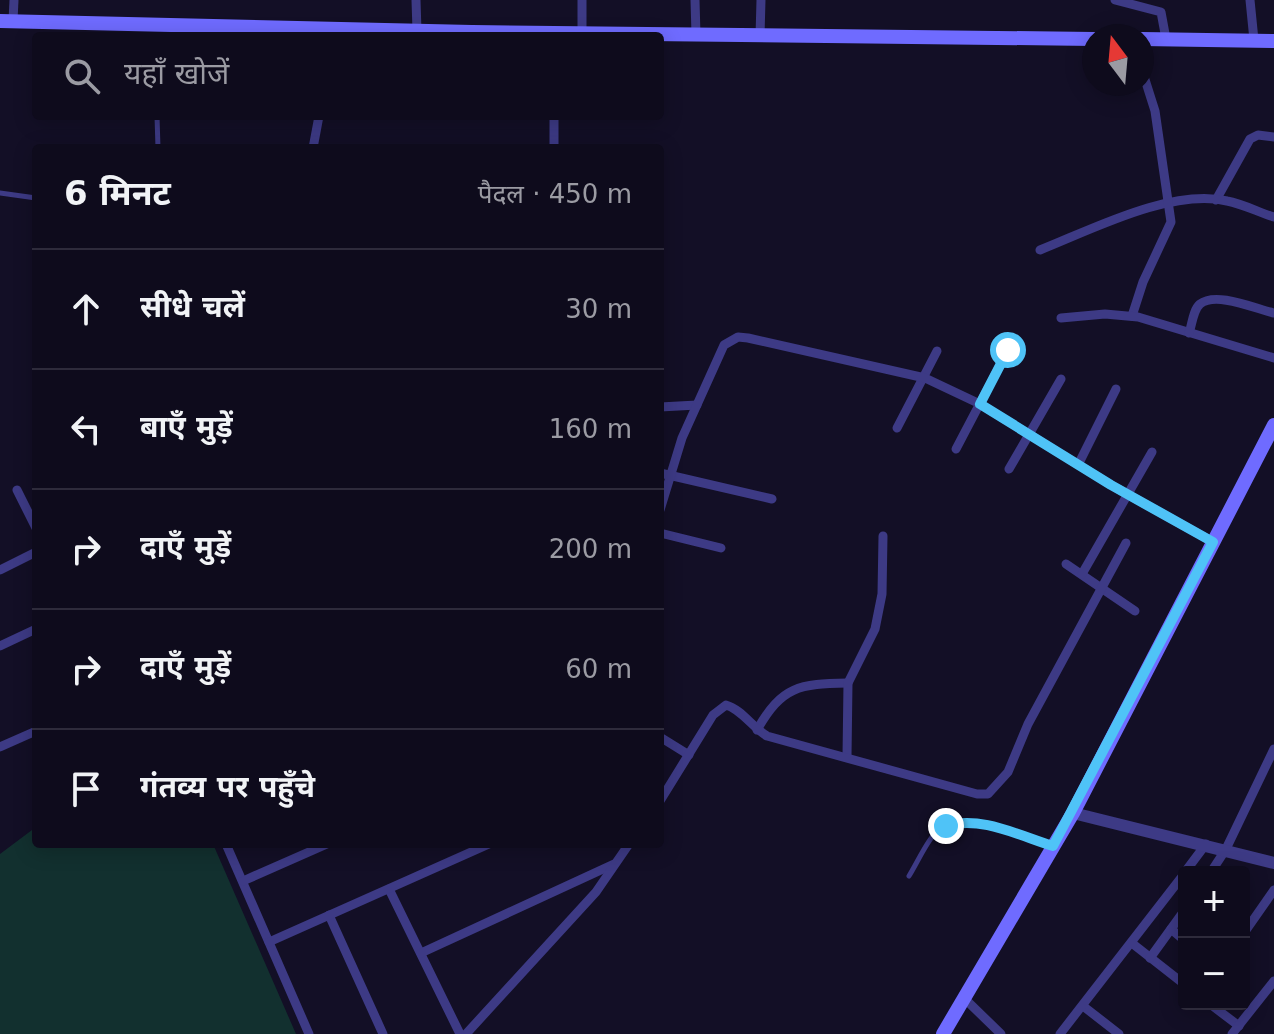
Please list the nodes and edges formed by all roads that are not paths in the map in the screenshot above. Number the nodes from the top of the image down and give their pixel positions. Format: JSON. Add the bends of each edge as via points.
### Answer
{"nodes":[{"id":1,"x":14,"y":0,"type":"edge"},
{"id":2,"x":416,"y":0,"type":"edge"},
{"id":3,"x":582,"y":0,"type":"edge"},
{"id":4,"x":695,"y":0,"type":"edge"},
{"id":5,"x":761,"y":0,"type":"edge"},
{"id":6,"x":1115,"y":0,"type":"edge"},
{"id":7,"x":1250,"y":0,"type":"edge"},
{"id":8,"x":7,"y":21,"type":"edge"},
{"id":9,"x":159,"y":30,"type":"edge"},
{"id":10,"x":417,"y":31,"type":"junction"},
{"id":11,"x":325,"y":32,"type":"edge"},
{"id":12,"x":451,"y":32,"type":"edge"},
{"id":13,"x":582,"y":32,"type":"edge"},
{"id":14,"x":664,"y":35,"type":"edge"},
{"id":15,"x":696,"y":35,"type":"junction"},
{"id":16,"x":760,"y":36,"type":"junction"},
{"id":17,"x":1082,"y":39,"type":"edge"},
{"id":18,"x":1154,"y":39,"type":"edge"},
{"id":19,"x":1166,"y":39,"type":"junction"},
{"id":20,"x":1254,"y":40,"type":"junction"},
{"id":21,"x":1274,"y":41,"type":"edge"},
{"id":22,"x":1150,"y":96,"type":"edge"},
{"id":23,"x":157,"y":120,"type":"edge"},
{"id":24,"x":318,"y":120,"type":"edge"},
{"id":25,"x":554,"y":120,"type":"edge"},
{"id":26,"x":1274,"y":137,"type":"edge"},
{"id":27,"x":158,"y":144,"type":"edge"},
{"id":28,"x":314,"y":144,"type":"edge"},
{"id":29,"x":554,"y":144,"type":"edge"},
{"id":30,"x":0,"y":193,"type":"edge"},
{"id":31,"x":32,"y":197,"type":"edge"},
{"id":32,"x":1216,"y":200,"type":"junction"},
{"id":33,"x":1171,"y":203,"type":"junction"},
{"id":34,"x":1274,"y":217,"type":"edge"},
{"id":35,"x":1040,"y":250,"type":"dead end"},
{"id":36,"x":1274,"y":313,"type":"edge"},
{"id":37,"x":1132,"y":316,"type":"junction"},
{"id":38,"x":1061,"y":318,"type":"dead end"},
{"id":39,"x":1189,"y":333,"type":"junction"},
{"id":40,"x":1008,"y":350,"type":"dead end"},
{"id":41,"x":937,"y":351,"type":"dead end"},
{"id":42,"x":1274,"y":358,"type":"edge"},
{"id":43,"x":925,"y":378,"type":"junction"},
{"id":44,"x":1061,"y":379,"type":"dead end"},
{"id":45,"x":1116,"y":389,"type":"dead end"},
{"id":46,"x":980,"y":404,"type":"junction"},
{"id":47,"x":697,"y":405,"type":"junction"},
{"id":48,"x":664,"y":407,"type":"edge"},
{"id":49,"x":1274,"y":425,"type":"edge"},
{"id":50,"x":897,"y":428,"type":"dead end"},
{"id":51,"x":1028,"y":434,"type":"junction"},
{"id":52,"x":956,"y":449,"type":"dead end"},
{"id":53,"x":1152,"y":452,"type":"dead end"},
{"id":54,"x":1078,"y":465,"type":"junction"},
{"id":55,"x":1009,"y":469,"type":"dead end"},
{"id":56,"x":665,"y":474,"type":"edge"},
{"id":57,"x":17,"y":490,"type":"dead end"},
{"id":58,"x":1128,"y":493,"type":"junction"},
{"id":59,"x":772,"y":499,"type":"dead end"},
{"id":60,"x":32,"y":520,"type":"edge"},
{"id":61,"x":664,"y":534,"type":"edge"},
{"id":62,"x":883,"y":536,"type":"dead end"},
{"id":63,"x":1213,"y":542,"type":"junction"},
{"id":64,"x":1126,"y":543,"type":"dead end"},
{"id":65,"x":721,"y":548,"type":"dead end"},
{"id":66,"x":32,"y":554,"type":"edge"},
{"id":67,"x":1066,"y":564,"type":"dead end"},
{"id":68,"x":0,"y":570,"type":"edge"},
{"id":69,"x":1082,"y":574,"type":"junction"},
{"id":70,"x":1102,"y":589,"type":"junction"},
{"id":71,"x":1135,"y":611,"type":"dead end"},
{"id":72,"x":32,"y":631,"type":"edge"},
{"id":73,"x":0,"y":646,"type":"edge"},
{"id":74,"x":848,"y":683,"type":"junction"},
{"id":75,"x":757,"y":730,"type":"junction"},
{"id":76,"x":32,"y":733,"type":"edge"},
{"id":77,"x":664,"y":739,"type":"edge"},
{"id":78,"x":0,"y":747,"type":"edge"},
{"id":79,"x":1274,"y":749,"type":"edge"},
{"id":80,"x":689,"y":755,"type":"junction"},
{"id":81,"x":847,"y":756,"type":"junction"},
{"id":82,"x":664,"y":795,"type":"edge"},
{"id":83,"x":1073,"y":813,"type":"junction"},
{"id":84,"x":1206,"y":844,"type":"junction"},
{"id":85,"x":1053,"y":846,"type":"junction"},
{"id":86,"x":228,"y":848,"type":"edge"},
{"id":87,"x":318,"y":848,"type":"edge"},
{"id":88,"x":480,"y":848,"type":"edge"},
{"id":89,"x":626,"y":848,"type":"edge"},
{"id":90,"x":1226,"y":849,"type":"junction"},
{"id":91,"x":1274,"y":863,"type":"edge"},
{"id":92,"x":614,"y":864,"type":"junction"},
{"id":93,"x":1190,"y":866,"type":"edge"},
{"id":94,"x":1215,"y":866,"type":"edge"},
{"id":95,"x":909,"y":876,"type":"dead end"},
{"id":96,"x":243,"y":881,"type":"junction"},
{"id":97,"x":1178,"y":883,"type":"edge"},
{"id":98,"x":389,"y":889,"type":"junction"},
{"id":99,"x":1274,"y":890,"type":"edge"},
{"id":100,"x":329,"y":915,"type":"junction"},
{"id":101,"x":1178,"y":919,"type":"edge"},
{"id":102,"x":1250,"y":921,"type":"edge"},
{"id":103,"x":1171,"y":929,"type":"junction"},
{"id":104,"x":1182,"y":938,"type":"edge"},
{"id":105,"x":269,"y":942,"type":"junction"},
{"id":106,"x":1133,"y":944,"type":"junction"},
{"id":107,"x":421,"y":953,"type":"junction"},
{"id":108,"x":1150,"y":958,"type":"junction"},
{"id":109,"x":1178,"y":979,"type":"edge"},
{"id":110,"x":1274,"y":981,"type":"edge"},
{"id":111,"x":964,"y":998,"type":"junction"},
{"id":112,"x":1083,"y":1006,"type":"junction"},
{"id":113,"x":1216,"y":1010,"type":"edge"},
{"id":114,"x":1236,"y":1030,"type":"edge"},
{"id":115,"x":309,"y":1034,"type":"edge"},
{"id":116,"x":383,"y":1034,"type":"edge"},
{"id":117,"x":463,"y":1034,"type":"edge"},
{"id":118,"x":943,"y":1034,"type":"edge"},
{"id":119,"x":1001,"y":1034,"type":"edge"},
{"id":120,"x":1060,"y":1034,"type":"edge"},
{"id":121,"x":1119,"y":1034,"type":"edge"}],
"edges":[{"from":1,"to":8,"type":"street"},
{"from":2,"to":10,"type":"street"},
{"from":3,"to":13,"type":"street"},
{"from":4,"to":15,"type":"street"},
{"from":5,"to":16,"type":"street"},
{"from":6,"to":19,"type":"street","via":[[1161,12]]},
{"from":7,"to":20,"type":"street"},
{"from":8,"to":9,"type":"main road"},
{"from":9,"to":11,"type":"main road"},
{"from":10,"to":11,"type":"main road"},
{"from":10,"to":12,"type":"main road"},
{"from":14,"to":15,"type":"main road"},
{"from":15,"to":16,"type":"main road"},
{"from":16,"to":17,"type":"main road"},
{"from":18,"to":19,"type":"main road"},
{"from":19,"to":20,"type":"main road"},
{"from":20,"to":21,"type":"main road"},
{"from":22,"to":33,"type":"street"},
{"from":23,"to":27,"type":"lane"},
{"from":24,"to":28,"type":"street"},
{"from":25,"to":29,"type":"street"},
{"from":26,"to":32,"type":"street","via":[[1250,139]]},
{"from":30,"to":31,"type":"lane"},
{"from":32,"to":33,"type":"street"},
{"from":32,"to":34,"type":"street"},
{"from":33,"to":35,"type":"street"},
{"from":33,"to":37,"type":"street","via":[[1167,234]]},
{"from":36,"to":39,"type":"street","via":[[1207,301],[1197,308]]},
{"from":37,"to":38,"type":"street"},
{"from":37,"to":39,"type":"street"},
{"from":39,"to":42,"type":"street"},
{"from":40,"to":46,"type":"street"},
{"from":41,"to":43,"type":"street"},
{"from":43,"to":46,"type":"street"},
{"from":43,"to":47,"type":"street","via":[[738,337],[724,345]]},
{"from":43,"to":50,"type":"street"},
{"from":44,"to":51,"type":"street"},
{"from":45,"to":54,"type":"street"},
{"from":46,"to":51,"type":"street"},
{"from":46,"to":52,"type":"street"},
{"from":47,"to":48,"type":"street"},
{"from":47,"to":56,"type":"street"},
{"from":49,"to":63,"type":"main road"},
{"from":51,"to":54,"type":"street"},
{"from":51,"to":55,"type":"street"},
{"from":53,"to":58,"type":"street"},
{"from":54,"to":58,"type":"street"},
{"from":56,"to":59,"type":"street"},
{"from":57,"to":60,"type":"street"},
{"from":58,"to":63,"type":"street"},
{"from":58,"to":69,"type":"street"},
{"from":61,"to":65,"type":"street"},
{"from":62,"to":74,"type":"street","via":[[875,629]]},
{"from":63,"to":83,"type":"main road"},
{"from":64,"to":70,"type":"street"},
{"from":66,"to":68,"type":"street"},
{"from":67,"to":69,"type":"street"},
{"from":69,"to":70,"type":"street"},
{"from":70,"to":71,"type":"street"},
{"from":70,"to":81,"type":"street","via":[[1028,724],[1008,772],[988,794]]},
{"from":72,"to":73,"type":"street"},
{"from":74,"to":75,"type":"street","via":[[797,687],[782,694]]},
{"from":74,"to":81,"type":"street"},
{"from":75,"to":80,"type":"street","via":[[735,708],[722,706]]},
{"from":75,"to":81,"type":"street"},
{"from":76,"to":78,"type":"street"},
{"from":77,"to":80,"type":"street"},
{"from":79,"to":90,"type":"street"},
{"from":80,"to":82,"type":"street"},
{"from":83,"to":84,"type":"street"},
{"from":83,"to":85,"type":"main road"},
{"from":84,"to":90,"type":"street"},
{"from":84,"to":93,"type":"street"},
{"from":85,"to":95,"type":"lane","via":[[960,821],[933,836]]},
{"from":85,"to":111,"type":"main road"},
{"from":86,"to":96,"type":"street"},
{"from":87,"to":96,"type":"street"},
{"from":88,"to":98,"type":"street"},
{"from":89,"to":92,"type":"street"},
{"from":90,"to":91,"type":"street"},
{"from":90,"to":94,"type":"street"},
{"from":92,"to":107,"type":"street"},
{"from":92,"to":117,"type":"street","via":[[596,892]]},
{"from":96,"to":105,"type":"street"},
{"from":97,"to":106,"type":"street"},
{"from":98,"to":100,"type":"street"},
{"from":98,"to":107,"type":"street"},
{"from":99,"to":102,"type":"street"},
{"from":100,"to":105,"type":"street"},
{"from":100,"to":116,"type":"street"},
{"from":101,"to":103,"type":"street"},
{"from":103,"to":104,"type":"street"},
{"from":103,"to":108,"type":"street"},
{"from":105,"to":115,"type":"street"},
{"from":106,"to":108,"type":"street"},
{"from":106,"to":112,"type":"street"},
{"from":107,"to":117,"type":"street"},
{"from":108,"to":109,"type":"street"},
{"from":110,"to":114,"type":"street"},
{"from":111,"to":118,"type":"main road"},
{"from":111,"to":119,"type":"street"},
{"from":112,"to":120,"type":"street"},
{"from":112,"to":121,"type":"street"},
{"from":113,"to":114,"type":"street"}]}
